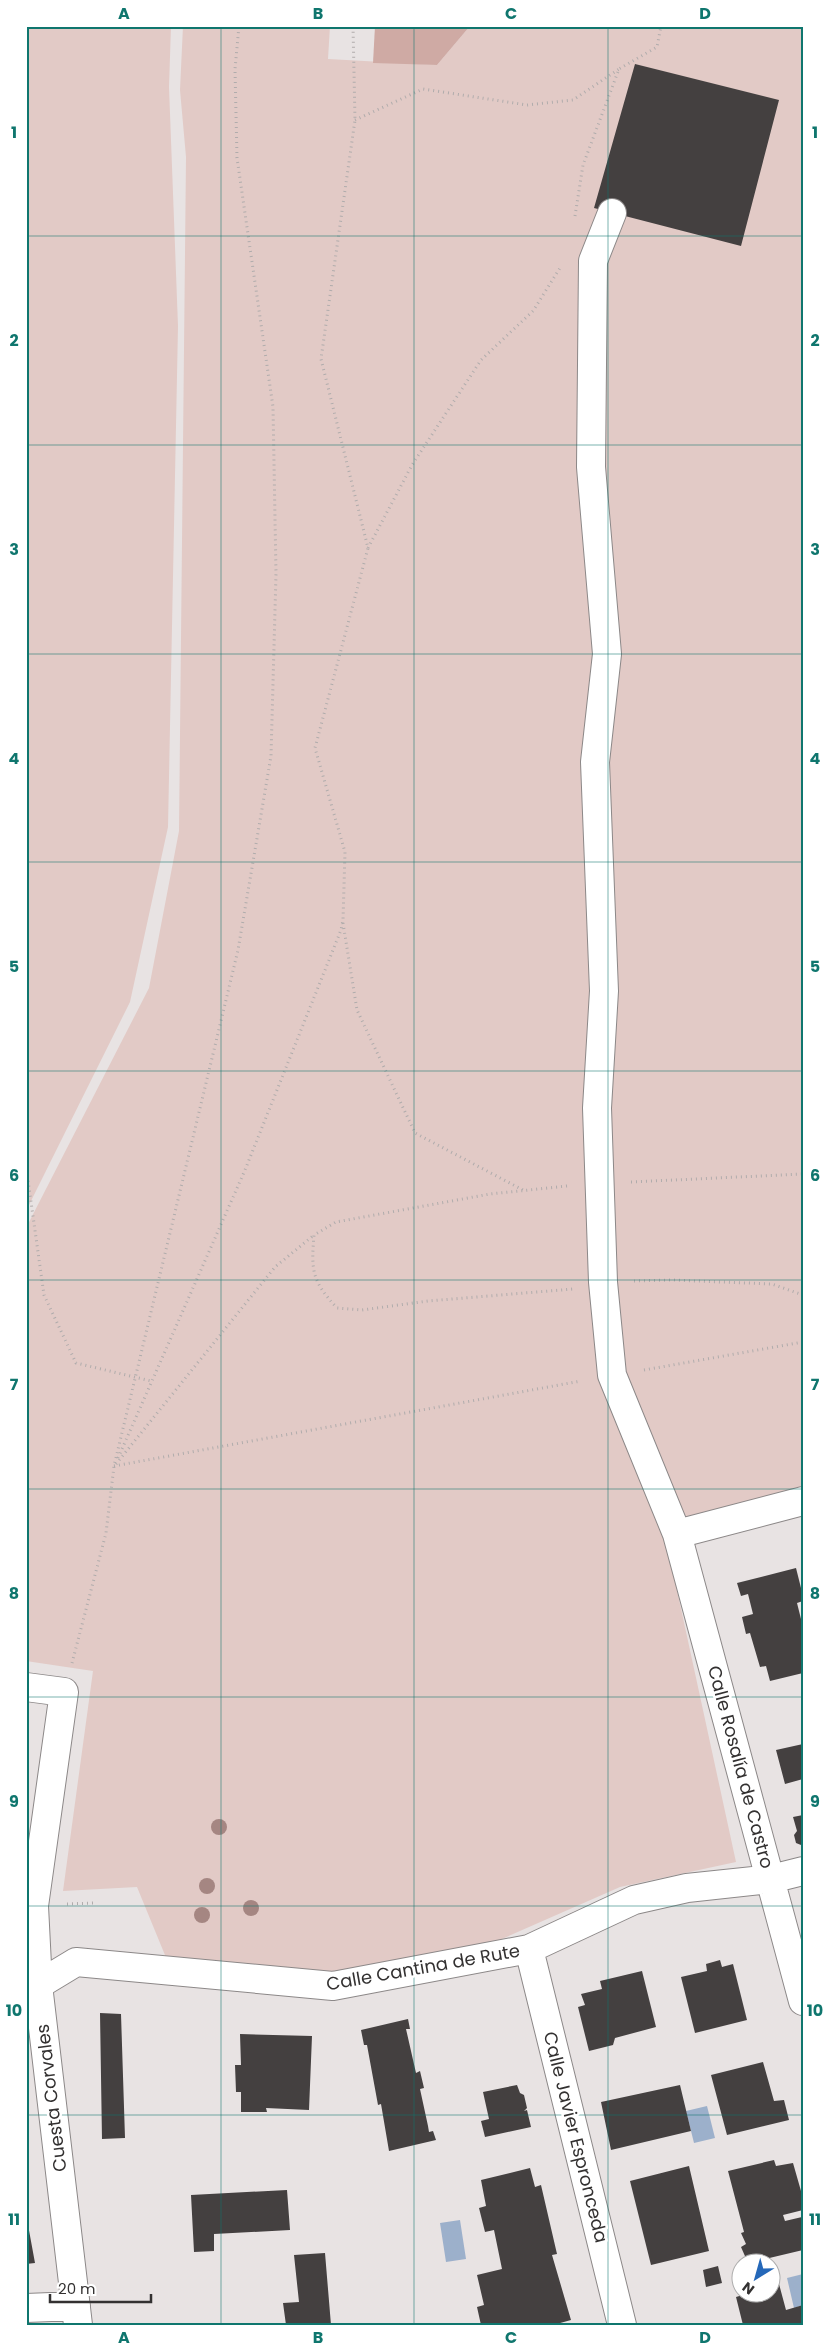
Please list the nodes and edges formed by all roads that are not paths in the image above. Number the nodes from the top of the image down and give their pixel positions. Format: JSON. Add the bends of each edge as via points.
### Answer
{"nodes":[{"id":1,"x":612,"y":213,"type":"dead end"},
{"id":2,"x":803,"y":1501,"type":"edge"},
{"id":3,"x":677,"y":1534,"type":"junction"},
{"id":4,"x":26,"y":1686,"type":"edge"},
{"id":5,"x":803,"y":1871,"type":"edge"},
{"id":6,"x":771,"y":1878,"type":"junction"},
{"id":7,"x":529,"y":1949,"type":"junction"},
{"id":8,"x":32,"y":1985,"type":"edge"},
{"id":9,"x":803,"y":2002,"type":"edge"},
{"id":10,"x":26,"y":2308,"type":"edge"},
{"id":11,"x":77,"y":2315,"type":"edge"},
{"id":12,"x":622,"y":2325,"type":"edge"}],
"edges":[{"from":1,"to":3,"type":"street","name":"Calle Rosalía de Castro","via":[[593,261],[592,467],[606,654],[594,762],[604,991],[597,1108],[598,1183],[612,1375]]},
{"from":2,"to":3,"type":"street"},
{"from":3,"to":6,"type":"street","name":"Calle Rosalía de Castro"},
{"from":4,"to":8,"type":"street","name":"Cuesta Corvales","via":[[64,1692],[34,1906]]},
{"from":5,"to":6,"type":"street","name":"Calle Cantina de Rute"},
{"from":6,"to":7,"type":"street","name":"Calle Cantina de Rute","via":[[688,1888],[634,1900]]},
{"from":6,"to":9,"type":"street","name":"Calle Rosalía de Castro"},
{"from":7,"to":8,"type":"street","name":"Calle Cantina de Rute","via":[[333,1986],[76,1962]]},
{"from":7,"to":12,"type":"street","name":"Calle Javier Espronceda"},
{"from":8,"to":11,"type":"street","name":"Cuesta Corvales"},
{"from":10,"to":11,"type":"street"}]}
